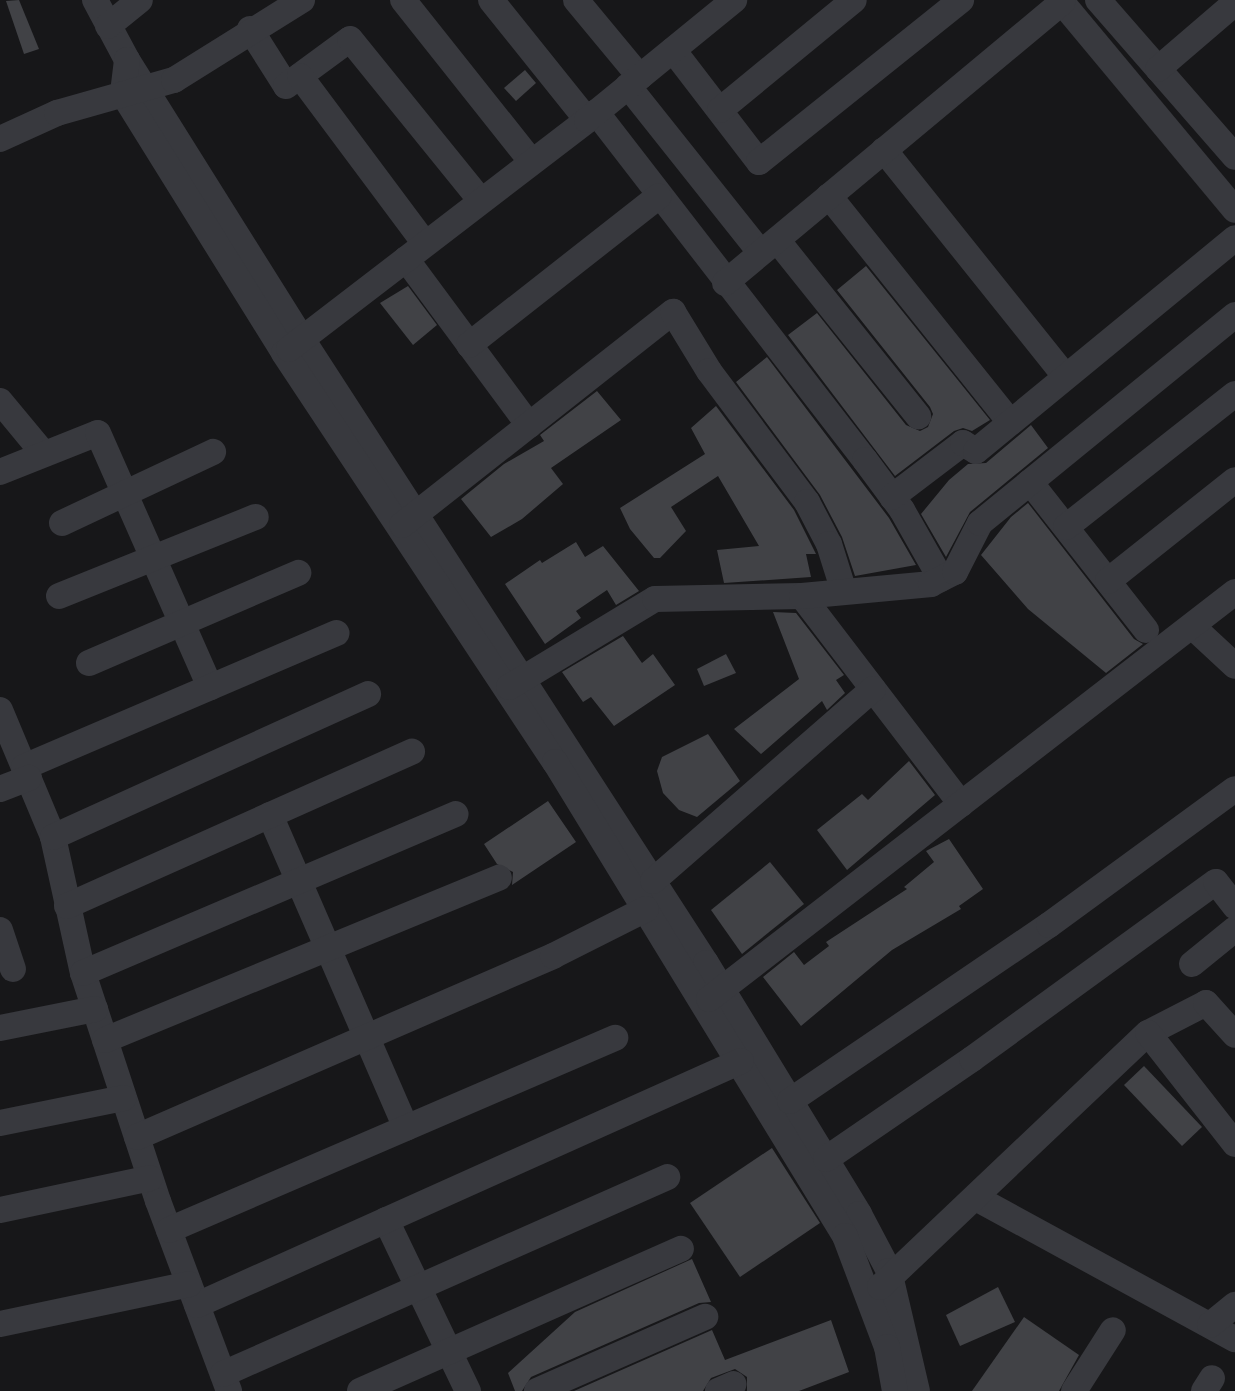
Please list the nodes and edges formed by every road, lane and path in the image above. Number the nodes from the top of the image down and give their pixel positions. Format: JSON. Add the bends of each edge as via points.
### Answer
{"nodes":[{"id":1,"x":95,"y":0,"type":"edge"},
{"id":2,"x":140,"y":0,"type":"edge"},
{"id":3,"x":302,"y":0,"type":"edge"},
{"id":4,"x":403,"y":0,"type":"edge"},
{"id":5,"x":491,"y":0,"type":"edge"},
{"id":6,"x":576,"y":0,"type":"edge"},
{"id":7,"x":734,"y":0,"type":"edge"},
{"id":8,"x":854,"y":0,"type":"edge"},
{"id":9,"x":961,"y":0,"type":"edge"},
{"id":10,"x":1061,"y":1,"type":"edge"},
{"id":11,"x":1103,"y":2,"type":"edge"},
{"id":12,"x":1235,"y":3,"type":"edge"},
{"id":13,"x":708,"y":8,"type":"edge"},
{"id":14,"x":1081,"y":25,"type":"junction"},
{"id":15,"x":108,"y":26,"type":"junction"},
{"id":16,"x":250,"y":29,"type":"junction"},
{"id":17,"x":673,"y":50,"type":"junction"},
{"id":18,"x":1158,"y":69,"type":"junction"},
{"id":19,"x":300,"y":76,"type":"junction"},
{"id":20,"x":634,"y":82,"type":"junction"},
{"id":21,"x":133,"y":90,"type":"junction"},
{"id":22,"x":720,"y":111,"type":"junction"},
{"id":23,"x":591,"y":116,"type":"junction"},
{"id":24,"x":0,"y":139,"type":"edge"},
{"id":25,"x":884,"y":150,"type":"junction"},
{"id":26,"x":1235,"y":157,"type":"edge"},
{"id":27,"x":532,"y":162,"type":"junction"},
{"id":28,"x":659,"y":196,"type":"junction"},
{"id":29,"x":830,"y":196,"type":"junction"},
{"id":30,"x":481,"y":201,"type":"junction"},
{"id":31,"x":1235,"y":210,"type":"edge"},
{"id":32,"x":1235,"y":238,"type":"edge"},
{"id":33,"x":769,"y":246,"type":"junction"},
{"id":34,"x":415,"y":252,"type":"junction"},
{"id":35,"x":725,"y":283,"type":"junction"},
{"id":36,"x":1235,"y":315,"type":"edge"},
{"id":37,"x":469,"y":345,"type":"junction"},
{"id":38,"x":293,"y":346,"type":"junction"},
{"id":39,"x":1065,"y":376,"type":"junction"},
{"id":40,"x":1235,"y":394,"type":"edge"},
{"id":41,"x":0,"y":401,"type":"edge"},
{"id":42,"x":918,"y":416,"type":"dead end"},
{"id":43,"x":1010,"y":422,"type":"junction"},
{"id":44,"x":529,"y":425,"type":"junction"},
{"id":45,"x":213,"y":452,"type":"dead end"},
{"id":46,"x":44,"y":454,"type":"junction"},
{"id":47,"x":0,"y":472,"type":"edge"},
{"id":48,"x":1235,"y":480,"type":"edge"},
{"id":49,"x":1030,"y":482,"type":"junction"},
{"id":50,"x":124,"y":494,"type":"junction"},
{"id":51,"x":892,"y":497,"type":"junction"},
{"id":52,"x":256,"y":517,"type":"dead end"},
{"id":53,"x":408,"y":521,"type":"junction"},
{"id":54,"x":62,"y":523,"type":"dead end"},
{"id":55,"x":1066,"y":527,"type":"junction"},
{"id":56,"x":153,"y":558,"type":"junction"},
{"id":57,"x":298,"y":573,"type":"dead end"},
{"id":58,"x":941,"y":579,"type":"junction"},
{"id":59,"x":1108,"y":581,"type":"junction"},
{"id":60,"x":844,"y":592,"type":"junction"},
{"id":61,"x":1235,"y":592,"type":"edge"},
{"id":62,"x":59,"y":596,"type":"dead end"},
{"id":63,"x":802,"y":596,"type":"junction"},
{"id":64,"x":182,"y":623,"type":"junction"},
{"id":65,"x":1193,"y":627,"type":"junction"},
{"id":66,"x":1146,"y":630,"type":"dead end"},
{"id":67,"x":336,"y":633,"type":"dead end"},
{"id":68,"x":1229,"y":650,"type":"edge"},
{"id":69,"x":89,"y":663,"type":"dead end"},
{"id":70,"x":514,"y":683,"type":"junction"},
{"id":71,"x":210,"y":687,"type":"junction"},
{"id":72,"x":873,"y":689,"type":"junction"},
{"id":73,"x":368,"y":694,"type":"dead end"},
{"id":74,"x":0,"y":710,"type":"edge"},
{"id":75,"x":412,"y":752,"type":"dead end"},
{"id":76,"x":26,"y":772,"type":"junction"},
{"id":77,"x":0,"y":789,"type":"edge"},
{"id":78,"x":1235,"y":789,"type":"edge"},
{"id":79,"x":961,"y":804,"type":"junction"},
{"id":80,"x":456,"y":814,"type":"dead end"},
{"id":81,"x":270,"y":815,"type":"junction"},
{"id":82,"x":53,"y":837,"type":"junction"},
{"id":83,"x":499,"y":878,"type":"dead end"},
{"id":84,"x":299,"y":881,"type":"junction"},
{"id":85,"x":653,"y":881,"type":"junction"},
{"id":86,"x":67,"y":906,"type":"junction"},
{"id":87,"x":1235,"y":906,"type":"edge"},
{"id":88,"x":646,"y":909,"type":"junction"},
{"id":89,"x":1235,"y":929,"type":"edge"},
{"id":90,"x":0,"y":930,"type":"edge"},
{"id":91,"x":328,"y":948,"type":"junction"},
{"id":92,"x":1192,"y":964,"type":"dead end"},
{"id":93,"x":14,"y":969,"type":"dead end"},
{"id":94,"x":83,"y":973,"type":"junction"},
{"id":95,"x":713,"y":996,"type":"junction"},
{"id":96,"x":95,"y":1009,"type":"junction"},
{"id":97,"x":0,"y":1028,"type":"edge"},
{"id":98,"x":1148,"y":1033,"type":"junction"},
{"id":99,"x":1235,"y":1035,"type":"edge"},
{"id":100,"x":366,"y":1037,"type":"junction"},
{"id":101,"x":615,"y":1038,"type":"dead end"},
{"id":102,"x":105,"y":1040,"type":"junction"},
{"id":103,"x":741,"y":1061,"type":"junction"},
{"id":104,"x":124,"y":1098,"type":"junction"},
{"id":105,"x":790,"y":1101,"type":"junction"},
{"id":106,"x":0,"y":1123,"type":"edge"},
{"id":107,"x":406,"y":1128,"type":"junction"},
{"id":108,"x":137,"y":1137,"type":"junction"},
{"id":109,"x":1235,"y":1144,"type":"edge"},
{"id":110,"x":826,"y":1160,"type":"junction"},
{"id":111,"x":150,"y":1178,"type":"junction"},
{"id":112,"x":667,"y":1178,"type":"dead end"},
{"id":113,"x":976,"y":1198,"type":"junction"},
{"id":114,"x":0,"y":1210,"type":"edge"},
{"id":115,"x":386,"y":1220,"type":"junction"},
{"id":116,"x":169,"y":1230,"type":"junction"},
{"id":117,"x":681,"y":1249,"type":"dead end"},
{"id":118,"x":891,"y":1279,"type":"junction"},
{"id":119,"x":419,"y":1288,"type":"junction"},
{"id":120,"x":193,"y":1294,"type":"junction"},
{"id":121,"x":867,"y":1295,"type":"junction"},
{"id":122,"x":1235,"y":1305,"type":"edge"},
{"id":123,"x":705,"y":1317,"type":"dead end"},
{"id":124,"x":0,"y":1324,"type":"edge"},
{"id":125,"x":1210,"y":1325,"type":"junction"},
{"id":126,"x":1113,"y":1330,"type":"dead end"},
{"id":127,"x":1235,"y":1339,"type":"edge"},
{"id":128,"x":449,"y":1352,"type":"junction"},
{"id":129,"x":225,"y":1386,"type":"edge"},
{"id":130,"x":360,"y":1391,"type":"edge"},
{"id":131,"x":468,"y":1391,"type":"edge"},
{"id":132,"x":537,"y":1391,"type":"edge"},
{"id":133,"x":895,"y":1391,"type":"edge"},
{"id":134,"x":917,"y":1391,"type":"edge"},
{"id":135,"x":1074,"y":1391,"type":"edge"}],
"edges":[{"from":1,"to":15,"type":"street"},
{"from":2,"to":15,"type":"street"},
{"from":3,"to":16,"type":"street"},
{"from":4,"to":27,"type":"street"},
{"from":5,"to":23,"type":"street"},
{"from":6,"to":20,"type":"street"},
{"from":7,"to":13,"type":"street"},
{"from":8,"to":22,"type":"street"},
{"from":9,"to":22,"type":"street","via":[[759,162]]},
{"from":10,"to":14,"type":"street"},
{"from":10,"to":25,"type":"street"},
{"from":11,"to":14,"type":"street"},
{"from":11,"to":18,"type":"street"},
{"from":12,"to":18,"type":"street"},
{"from":13,"to":17,"type":"street"},
{"from":14,"to":31,"type":"street"},
{"from":15,"to":21,"type":"street","via":[[127,60]]},
{"from":16,"to":19,"type":"street","via":[[286,86]]},
{"from":16,"to":21,"type":"street","via":[[174,80]]},
{"from":17,"to":20,"type":"street"},
{"from":17,"to":22,"type":"street"},
{"from":18,"to":26,"type":"street"},
{"from":19,"to":30,"type":"street","via":[[350,39]]},
{"from":19,"to":34,"type":"street"},
{"from":20,"to":23,"type":"street"},
{"from":20,"to":33,"type":"street"},
{"from":21,"to":24,"type":"street","via":[[57,113]]},
{"from":21,"to":38,"type":"street"},
{"from":23,"to":27,"type":"street"},
{"from":23,"to":28,"type":"street"},
{"from":25,"to":29,"type":"street"},
{"from":25,"to":39,"type":"street"},
{"from":27,"to":30,"type":"street"},
{"from":28,"to":35,"type":"street"},
{"from":28,"to":37,"type":"street"},
{"from":29,"to":33,"type":"street"},
{"from":29,"to":43,"type":"street"},
{"from":30,"to":34,"type":"street"},
{"from":32,"to":39,"type":"street"},
{"from":33,"to":35,"type":"street"},
{"from":33,"to":42,"type":"street"},
{"from":34,"to":37,"type":"street"},
{"from":34,"to":38,"type":"street"},
{"from":35,"to":51,"type":"street"},
{"from":36,"to":49,"type":"street"},
{"from":37,"to":44,"type":"street"},
{"from":38,"to":53,"type":"street"},
{"from":39,"to":43,"type":"street"},
{"from":40,"to":55,"type":"street"},
{"from":41,"to":46,"type":"street"},
{"from":43,"to":51,"type":"street","via":[[976,451],[963,443]]},
{"from":44,"to":53,"type":"street"},
{"from":44,"to":60,"type":"street","via":[[673,312],[709,371],[807,502],[830,544]]},
{"from":45,"to":50,"type":"street"},
{"from":46,"to":47,"type":"street"},
{"from":46,"to":50,"type":"street","via":[[98,433]]},
{"from":48,"to":59,"type":"street"},
{"from":49,"to":55,"type":"street"},
{"from":49,"to":58,"type":"street","via":[[980,523],[956,572]]},
{"from":50,"to":54,"type":"street"},
{"from":50,"to":56,"type":"street"},
{"from":51,"to":58,"type":"street"},
{"from":52,"to":56,"type":"street"},
{"from":53,"to":70,"type":"street"},
{"from":55,"to":59,"type":"street"},
{"from":56,"to":62,"type":"street"},
{"from":56,"to":64,"type":"street"},
{"from":57,"to":64,"type":"street"},
{"from":58,"to":60,"type":"street","via":[[931,584]]},
{"from":59,"to":66,"type":"street"},
{"from":60,"to":63,"type":"street"},
{"from":61,"to":65,"type":"street"},
{"from":63,"to":70,"type":"street","via":[[655,599]]},
{"from":63,"to":72,"type":"street"},
{"from":64,"to":69,"type":"street"},
{"from":64,"to":71,"type":"street"},
{"from":65,"to":68,"type":"street"},
{"from":65,"to":79,"type":"street"},
{"from":67,"to":71,"type":"street"},
{"from":70,"to":85,"type":"street"},
{"from":70,"to":88,"type":"street"},
{"from":71,"to":76,"type":"street"},
{"from":72,"to":79,"type":"street"},
{"from":72,"to":85,"type":"street"},
{"from":73,"to":82,"type":"street"},
{"from":74,"to":76,"type":"street"},
{"from":75,"to":81,"type":"street"},
{"from":76,"to":77,"type":"street"},
{"from":76,"to":82,"type":"street"},
{"from":78,"to":105,"type":"street","via":[[1049,925]]},
{"from":79,"to":95,"type":"street"},
{"from":80,"to":84,"type":"street"},
{"from":81,"to":84,"type":"street"},
{"from":81,"to":86,"type":"street"},
{"from":82,"to":86,"type":"street"},
{"from":83,"to":91,"type":"street"},
{"from":84,"to":91,"type":"street"},
{"from":84,"to":94,"type":"street"},
{"from":85,"to":95,"type":"street"},
{"from":86,"to":94,"type":"street"},
{"from":87,"to":110,"type":"street","via":[[1216,882]]},
{"from":88,"to":95,"type":"street"},
{"from":88,"to":100,"type":"street","via":[[553,956]]},
{"from":89,"to":92,"type":"street"},
{"from":90,"to":93,"type":"street"},
{"from":91,"to":100,"type":"street"},
{"from":91,"to":102,"type":"street"},
{"from":94,"to":96,"type":"street"},
{"from":95,"to":103,"type":"street"},
{"from":95,"to":105,"type":"street"},
{"from":96,"to":97,"type":"street"},
{"from":96,"to":102,"type":"street"},
{"from":98,"to":99,"type":"street","via":[[1206,1003]]},
{"from":98,"to":109,"type":"street"},
{"from":98,"to":113,"type":"street"},
{"from":100,"to":107,"type":"street"},
{"from":100,"to":108,"type":"street"},
{"from":101,"to":107,"type":"street"},
{"from":102,"to":104,"type":"street"},
{"from":103,"to":115,"type":"street"},
{"from":103,"to":121,"type":"street","via":[[845,1236]]},
{"from":104,"to":106,"type":"street"},
{"from":104,"to":108,"type":"street"},
{"from":105,"to":110,"type":"street"},
{"from":107,"to":116,"type":"street"},
{"from":108,"to":111,"type":"street"},
{"from":110,"to":118,"type":"street"},
{"from":111,"to":114,"type":"street"},
{"from":111,"to":116,"type":"street"},
{"from":112,"to":119,"type":"street"},
{"from":113,"to":118,"type":"street"},
{"from":113,"to":125,"type":"street"},
{"from":115,"to":119,"type":"street"},
{"from":115,"to":120,"type":"street"},
{"from":116,"to":120,"type":"street"},
{"from":117,"to":128,"type":"street"},
{"from":118,"to":121,"type":"street"},
{"from":118,"to":134,"type":"street"},
{"from":119,"to":128,"type":"street"},
{"from":119,"to":129,"type":"street"},
{"from":120,"to":124,"type":"street"},
{"from":120,"to":129,"type":"street"},
{"from":121,"to":133,"type":"street","via":[[887,1347]]},
{"from":122,"to":125,"type":"street"},
{"from":123,"to":132,"type":"street"},
{"from":125,"to":127,"type":"street"},
{"from":126,"to":135,"type":"street"},
{"from":128,"to":130,"type":"street"},
{"from":128,"to":131,"type":"street"}]}
